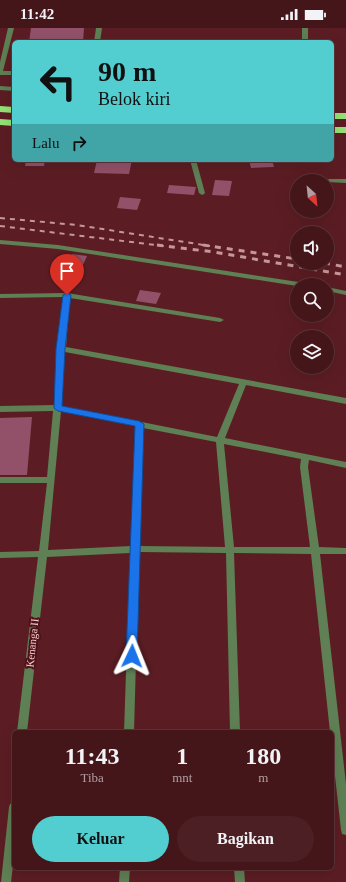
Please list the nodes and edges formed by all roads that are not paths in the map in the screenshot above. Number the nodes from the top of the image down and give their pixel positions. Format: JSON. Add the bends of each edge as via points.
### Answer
{"nodes":[{"id":1,"x":11,"y":28,"type":"edge"},
{"id":2,"x":99,"y":28,"type":"edge"},
{"id":3,"x":305,"y":28,"type":"edge"},
{"id":4,"x":97,"y":40,"type":"edge"},
{"id":5,"x":305,"y":40,"type":"edge"},
{"id":6,"x":0,"y":73,"type":"edge"},
{"id":7,"x":12,"y":73,"type":"edge"},
{"id":8,"x":0,"y":88,"type":"edge"},
{"id":9,"x":12,"y":89,"type":"edge"},
{"id":10,"x":0,"y":109,"type":"edge"},
{"id":11,"x":12,"y":110,"type":"edge"},
{"id":12,"x":334,"y":116,"type":"edge"},
{"id":13,"x":346,"y":116,"type":"edge"},
{"id":14,"x":0,"y":122,"type":"edge"},
{"id":15,"x":12,"y":123,"type":"edge"},
{"id":16,"x":334,"y":130,"type":"edge"},
{"id":17,"x":346,"y":130,"type":"edge"},
{"id":18,"x":194,"y":162,"type":"edge"},
{"id":19,"x":334,"y":181,"type":"edge"},
{"id":20,"x":346,"y":182,"type":"edge"},
{"id":21,"x":202,"y":193,"type":"dead end"},
{"id":22,"x":0,"y":242,"type":"edge"},
{"id":23,"x":290,"y":283,"type":"edge"},
{"id":24,"x":334,"y":290,"type":"edge"},
{"id":25,"x":346,"y":292,"type":"edge"},
{"id":26,"x":67,"y":295,"type":"junction"},
{"id":27,"x":0,"y":296,"type":"edge"},
{"id":28,"x":220,"y":320,"type":"dead end"},
{"id":29,"x":61,"y":349,"type":"junction"},
{"id":30,"x":244,"y":382,"type":"junction"},
{"id":31,"x":346,"y":401,"type":"edge"},
{"id":32,"x":58,"y":408,"type":"junction"},
{"id":33,"x":0,"y":409,"type":"edge"},
{"id":34,"x":139,"y":424,"type":"junction"},
{"id":35,"x":220,"y":440,"type":"junction"},
{"id":36,"x":305,"y":456,"type":"junction"},
{"id":37,"x":346,"y":465,"type":"edge"},
{"id":38,"x":0,"y":480,"type":"edge"},
{"id":39,"x":51,"y":480,"type":"junction"},
{"id":40,"x":135,"y":549,"type":"junction"},
{"id":41,"x":230,"y":551,"type":"junction"},
{"id":42,"x":315,"y":551,"type":"junction"},
{"id":43,"x":346,"y":551,"type":"edge"},
{"id":44,"x":42,"y":554,"type":"junction"},
{"id":45,"x":0,"y":555,"type":"edge"},
{"id":46,"x":22,"y":730,"type":"edge"},
{"id":47,"x":129,"y":730,"type":"edge"},
{"id":48,"x":235,"y":730,"type":"edge"},
{"id":49,"x":12,"y":826,"type":"edge"},
{"id":50,"x":346,"y":830,"type":"edge"},
{"id":51,"x":125,"y":870,"type":"edge"},
{"id":52,"x":239,"y":870,"type":"edge"},
{"id":53,"x":6,"y":882,"type":"edge"},
{"id":54,"x":124,"y":882,"type":"edge"},
{"id":55,"x":240,"y":882,"type":"edge"}],
"edges":[{"from":1,"to":6,"type":"street"},
{"from":2,"to":4,"type":"street"},
{"from":3,"to":5,"type":"street"},
{"from":6,"to":7,"type":"street"},
{"from":8,"to":9,"type":"street"},
{"from":10,"to":11,"type":"highway"},
{"from":12,"to":13,"type":"highway"},
{"from":14,"to":15,"type":"highway"},
{"from":16,"to":17,"type":"highway"},
{"from":18,"to":21,"type":"street"},
{"from":19,"to":20,"type":"street"},
{"from":22,"to":23,"type":"street","via":[[58,247]]},
{"from":24,"to":25,"type":"street"},
{"from":26,"to":27,"type":"street"},
{"from":26,"to":28,"type":"street"},
{"from":26,"to":29,"type":"street","name":"Kenanga II"},
{"from":29,"to":30,"type":"street"},
{"from":29,"to":32,"type":"street","name":"Kenanga II"},
{"from":30,"to":31,"type":"street"},
{"from":30,"to":35,"type":"street"},
{"from":32,"to":33,"type":"street"},
{"from":32,"to":34,"type":"street"},
{"from":32,"to":39,"type":"street","name":"Kenanga II"},
{"from":34,"to":35,"type":"street"},
{"from":34,"to":40,"type":"street"},
{"from":35,"to":36,"type":"street"},
{"from":35,"to":41,"type":"street"},
{"from":36,"to":37,"type":"street"},
{"from":36,"to":42,"type":"street","via":[[304,467]]},
{"from":38,"to":39,"type":"street"},
{"from":39,"to":44,"type":"street","name":"Kenanga II"},
{"from":40,"to":41,"type":"street"},
{"from":40,"to":44,"type":"street"},
{"from":40,"to":47,"type":"street"},
{"from":41,"to":42,"type":"street"},
{"from":41,"to":48,"type":"street"},
{"from":42,"to":43,"type":"street"},
{"from":42,"to":50,"type":"street"},
{"from":44,"to":45,"type":"street"},
{"from":44,"to":46,"type":"street","name":"Kenanga II"},
{"from":49,"to":53,"type":"street"},
{"from":51,"to":54,"type":"street"},
{"from":52,"to":55,"type":"street"}]}
